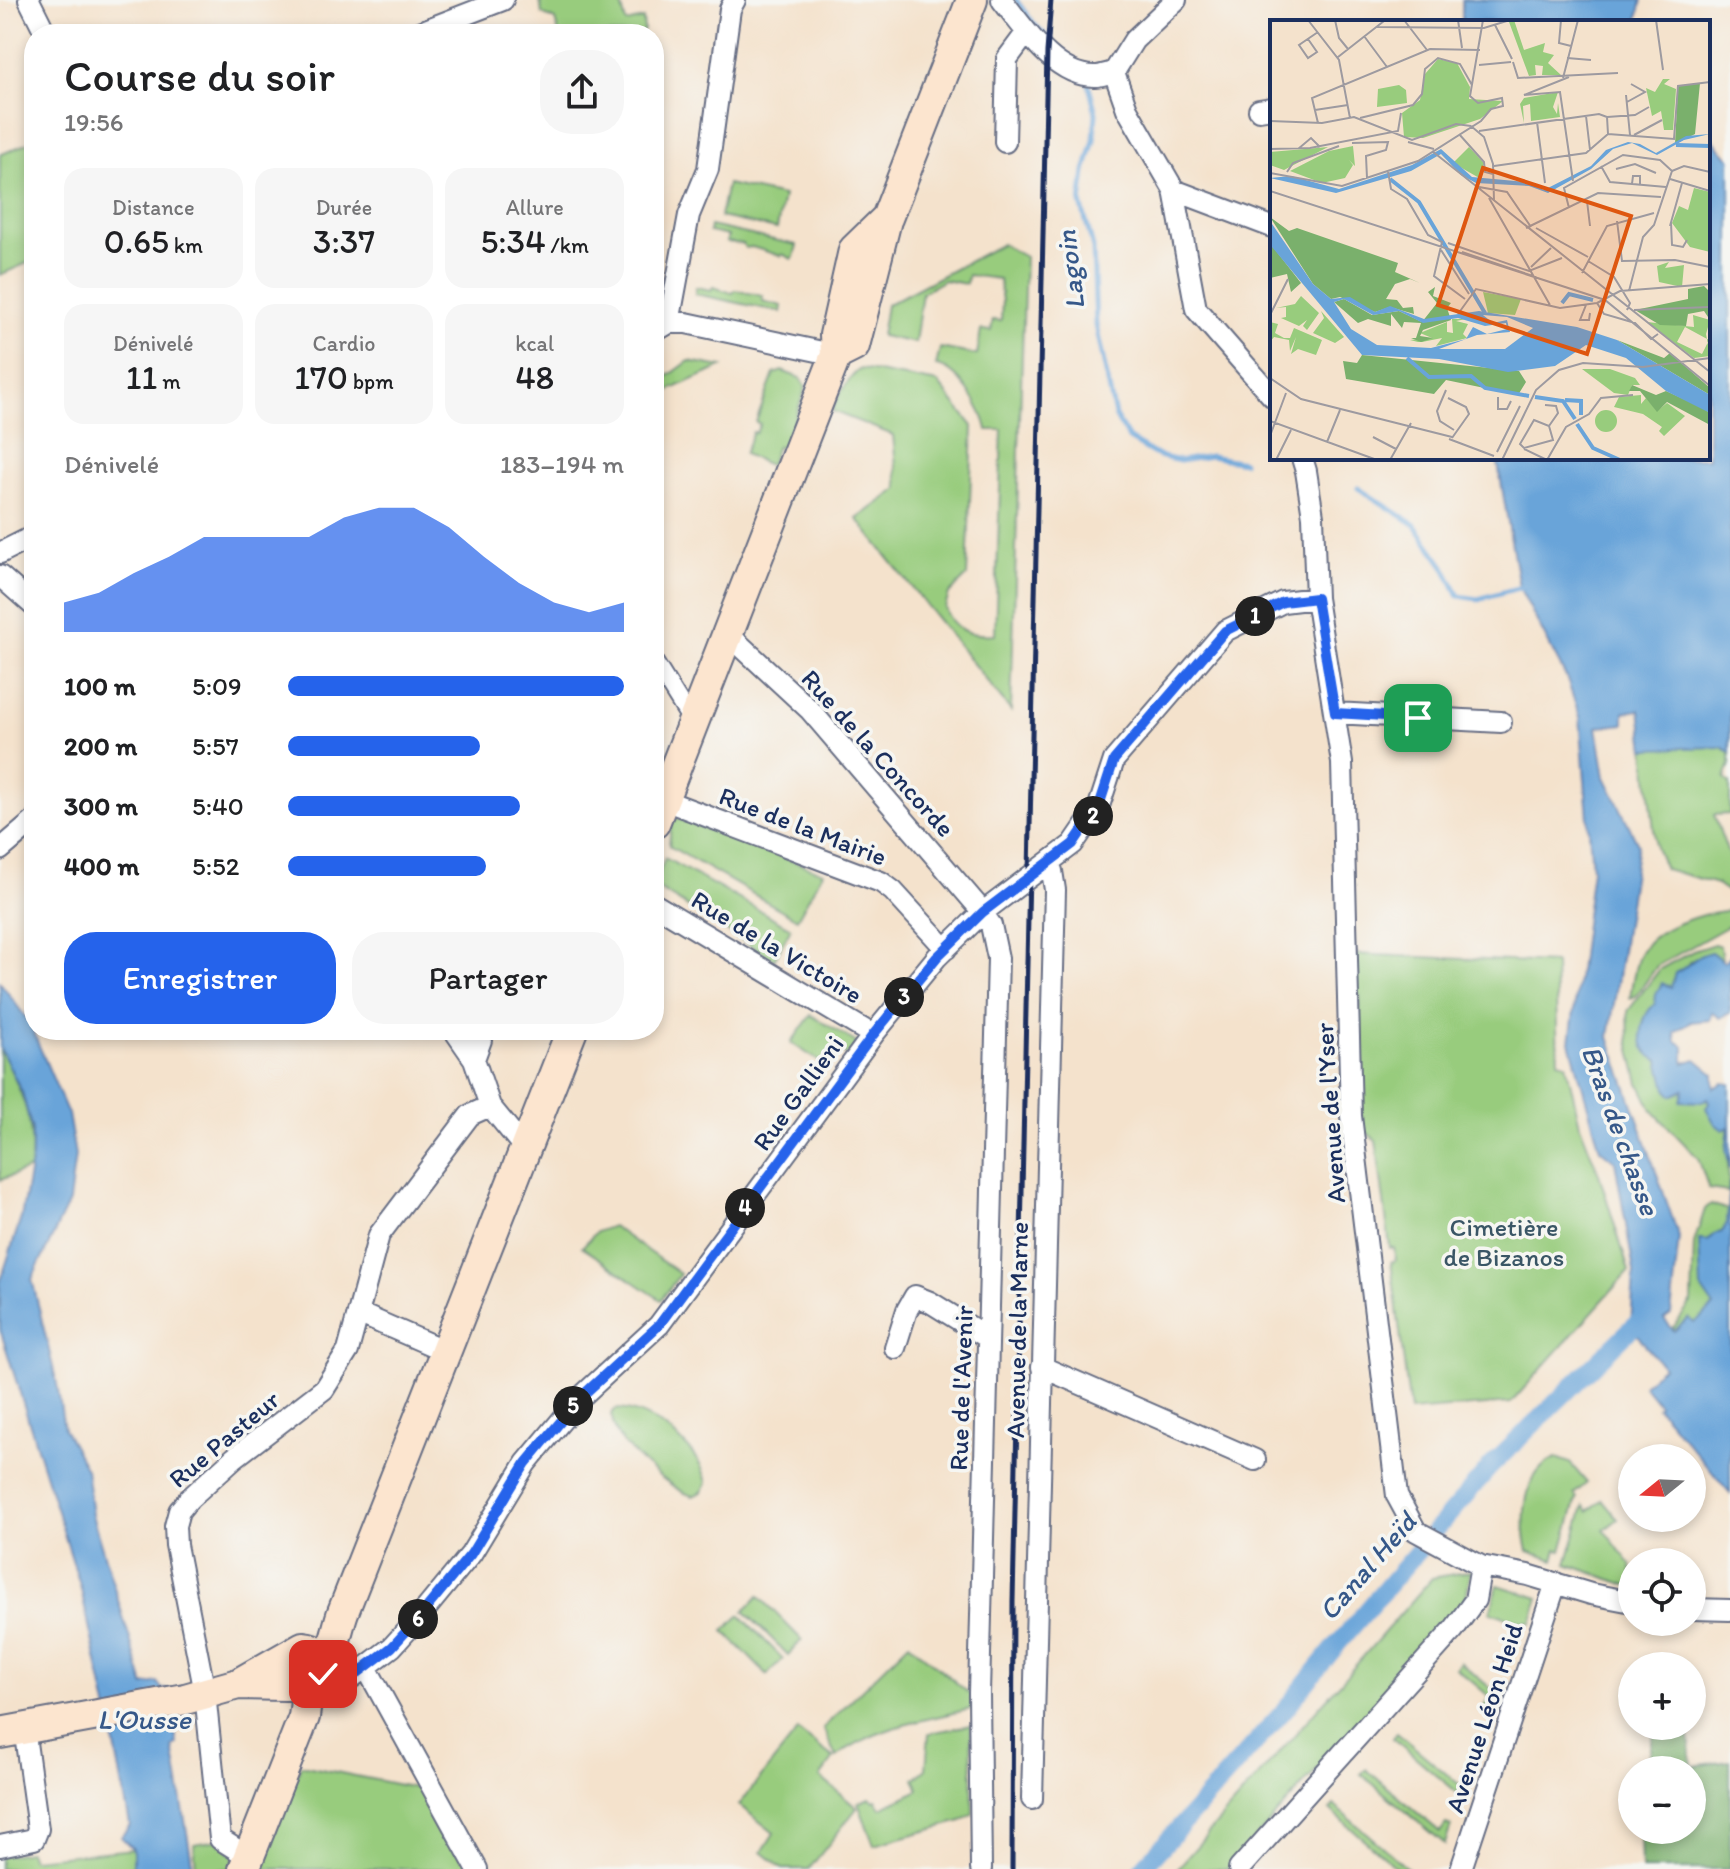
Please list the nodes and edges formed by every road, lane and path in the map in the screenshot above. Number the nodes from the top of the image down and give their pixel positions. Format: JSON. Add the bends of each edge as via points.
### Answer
{"nodes":[{"id":1,"x":29,"y":0,"type":"edge"},
{"id":2,"x":503,"y":0,"type":"edge"},
{"id":3,"x":735,"y":0,"type":"edge"},
{"id":4,"x":972,"y":0,"type":"edge"},
{"id":5,"x":1002,"y":0,"type":"edge"},
{"id":6,"x":1176,"y":0,"type":"edge"},
{"id":7,"x":41,"y":24,"type":"edge"},
{"id":8,"x":441,"y":24,"type":"edge"},
{"id":9,"x":1027,"y":32,"type":"junction"},
{"id":10,"x":1104,"y":74,"type":"junction"},
{"id":11,"x":1005,"y":142,"type":"dead end"},
{"id":12,"x":1174,"y":190,"type":"junction"},
{"id":13,"x":1270,"y":226,"type":"edge"},
{"id":14,"x":664,"y":319,"type":"edge"},
{"id":15,"x":664,"y":327,"type":"edge"},
{"id":16,"x":836,"y":355,"type":"junction"},
{"id":17,"x":1270,"y":394,"type":"edge"},
{"id":18,"x":1302,"y":460,"type":"edge"},
{"id":19,"x":24,"y":541,"type":"edge"},
{"id":20,"x":0,"y":553,"type":"edge"},
{"id":21,"x":0,"y":576,"type":"edge"},
{"id":22,"x":24,"y":597,"type":"edge"},
{"id":23,"x":1316,"y":598,"type":"junction"},
{"id":24,"x":728,"y":634,"type":"junction"},
{"id":25,"x":664,"y":677,"type":"edge"},
{"id":26,"x":1335,"y":713,"type":"junction"},
{"id":27,"x":692,"y":722,"type":"junction"},
{"id":28,"x":1501,"y":722,"type":"dead end"},
{"id":29,"x":664,"y":798,"type":"edge"},
{"id":30,"x":664,"y":814,"type":"edge"},
{"id":31,"x":24,"y":829,"type":"edge"},
{"id":32,"x":1,"y":847,"type":"edge"},
{"id":33,"x":1048,"y":863,"type":"junction"},
{"id":34,"x":664,"y":910,"type":"edge"},
{"id":35,"x":983,"y":912,"type":"junction"},
{"id":36,"x":946,"y":949,"type":"junction"},
{"id":37,"x":873,"y":1035,"type":"junction"},
{"id":38,"x":461,"y":1040,"type":"edge"},
{"id":39,"x":481,"y":1040,"type":"edge"},
{"id":40,"x":568,"y":1040,"type":"edge"},
{"id":41,"x":474,"y":1059,"type":"junction"},
{"id":42,"x":490,"y":1106,"type":"junction"},
{"id":43,"x":526,"y":1150,"type":"junction"},
{"id":44,"x":358,"y":1313,"type":"junction"},
{"id":45,"x":988,"y":1338,"type":"junction"},
{"id":46,"x":895,"y":1348,"type":"dead end"},
{"id":47,"x":445,"y":1351,"type":"junction"},
{"id":48,"x":1042,"y":1367,"type":"junction"},
{"id":49,"x":1255,"y":1460,"type":"dead end"},
{"id":50,"x":1481,"y":1566,"type":"junction"},
{"id":51,"x":1556,"y":1583,"type":"junction"},
{"id":52,"x":1618,"y":1598,"type":"edge"},
{"id":53,"x":1706,"y":1609,"type":"edge"},
{"id":54,"x":1730,"y":1610,"type":"edge"},
{"id":55,"x":366,"y":1667,"type":"junction"},
{"id":56,"x":306,"y":1671,"type":"junction"},
{"id":57,"x":195,"y":1696,"type":"junction"},
{"id":58,"x":12,"y":1731,"type":"edge"},
{"id":59,"x":1032,"y":1799,"type":"dead end"},
{"id":60,"x":0,"y":1846,"type":"edge"},
{"id":61,"x":246,"y":1863,"type":"edge"},
{"id":62,"x":477,"y":1869,"type":"edge"},
{"id":63,"x":981,"y":1869,"type":"edge"},
{"id":64,"x":1239,"y":1869,"type":"edge"},
{"id":65,"x":1461,"y":1869,"type":"edge"}],
"edges":[{"from":1,"to":7,"type":"street"},
{"from":2,"to":8,"type":"street"},
{"from":3,"to":14,"type":"street","via":[[708,169],[689,215]]},
{"from":4,"to":16,"type":"main road","via":[[887,218],[854,250],[835,335]]},
{"from":5,"to":9,"type":"street"},
{"from":6,"to":10,"type":"street"},
{"from":9,"to":10,"type":"street","via":[[1069,70]]},
{"from":9,"to":11,"type":"street","via":[[1007,59]]},
{"from":10,"to":12,"type":"street"},
{"from":12,"to":13,"type":"street"},
{"from":12,"to":17,"type":"street","via":[[1196,309]]},
{"from":15,"to":16,"type":"street","via":[[709,327]]},
{"from":16,"to":24,"type":"main road"},
{"from":18,"to":23,"type":"street","name":"Avenue de l'Yser","via":[[1313,516]]},
{"from":19,"to":20,"type":"street"},
{"from":21,"to":22,"type":"street"},
{"from":23,"to":26,"type":"street","name":"Avenue de l'Yser"},
{"from":23,"to":33,"type":"street","name":"Rue Gallieni","via":[[1283,602],[1225,631],[1114,760],[1091,819],[1073,844]]},
{"from":24,"to":27,"type":"main road"},
{"from":24,"to":35,"type":"street","name":"Rue de la Concorde","via":[[810,710]]},
{"from":25,"to":27,"type":"street"},
{"from":26,"to":28,"type":"street"},
{"from":26,"to":50,"type":"street","name":"Avenue de l'Yser","via":[[1342,763],[1351,1116],[1397,1496],[1416,1531]]},
{"from":27,"to":29,"type":"main road"},
{"from":30,"to":36,"type":"street","name":"Rue de la Mairie","via":[[881,882]]},
{"from":31,"to":32,"type":"street"},
{"from":33,"to":35,"type":"street","name":"Rue Gallieni"},
{"from":33,"to":48,"type":"street","name":"Avenue de la Marne","via":[[1055,890]]},
{"from":34,"to":37,"type":"street","name":"Rue de la Victoire"},
{"from":35,"to":36,"type":"street","name":"Rue Gallieni"},
{"from":35,"to":45,"type":"street","name":"Rue de l'Avenir","via":[[998,958]]},
{"from":36,"to":37,"type":"street","name":"Rue Gallieni"},
{"from":37,"to":55,"type":"street","name":"Rue Gallieni","via":[[659,1325],[582,1396],[526,1463],[471,1554],[392,1647]]},
{"from":38,"to":41,"type":"street"},
{"from":39,"to":41,"type":"street"},
{"from":40,"to":43,"type":"main road"},
{"from":41,"to":42,"type":"street"},
{"from":42,"to":43,"type":"street"},
{"from":42,"to":44,"type":"street","name":"Rue Pasteur","via":[[470,1115],[379,1235]]},
{"from":43,"to":47,"type":"main road"},
{"from":44,"to":47,"type":"street"},
{"from":44,"to":57,"type":"street","name":"Rue Pasteur","via":[[348,1351],[324,1389],[234,1458],[179,1511],[176,1545]]},
{"from":45,"to":46,"type":"street","via":[[915,1296]]},
{"from":45,"to":63,"type":"street","name":"Rue de l'Avenir","via":[[979,1693]]},
{"from":47,"to":56,"type":"main road","via":[[340,1619]]},
{"from":48,"to":49,"type":"street"},
{"from":48,"to":59,"type":"street","name":"Avenue de la Marne"},
{"from":50,"to":51,"type":"street","name":"Avenue de l'Yser"},
{"from":50,"to":64,"type":"street","via":[[1475,1600],[1454,1629]]},
{"from":51,"to":52,"type":"street","name":"Avenue de l'Yser"},
{"from":51,"to":65,"type":"street","name":"Avenue Léon Heid"},
{"from":53,"to":54,"type":"street"},
{"from":55,"to":56,"type":"street","name":"Rue Gallieni","via":[[331,1688]]},
{"from":55,"to":62,"type":"street"},
{"from":56,"to":57,"type":"main road"},
{"from":56,"to":61,"type":"main road","via":[[304,1717]]},
{"from":57,"to":58,"type":"main road"},
{"from":57,"to":61,"type":"street","name":"Rue Pasteur","via":[[220,1839]]},
{"from":58,"to":60,"type":"street","via":[[38,1829],[34,1839]]}]}
